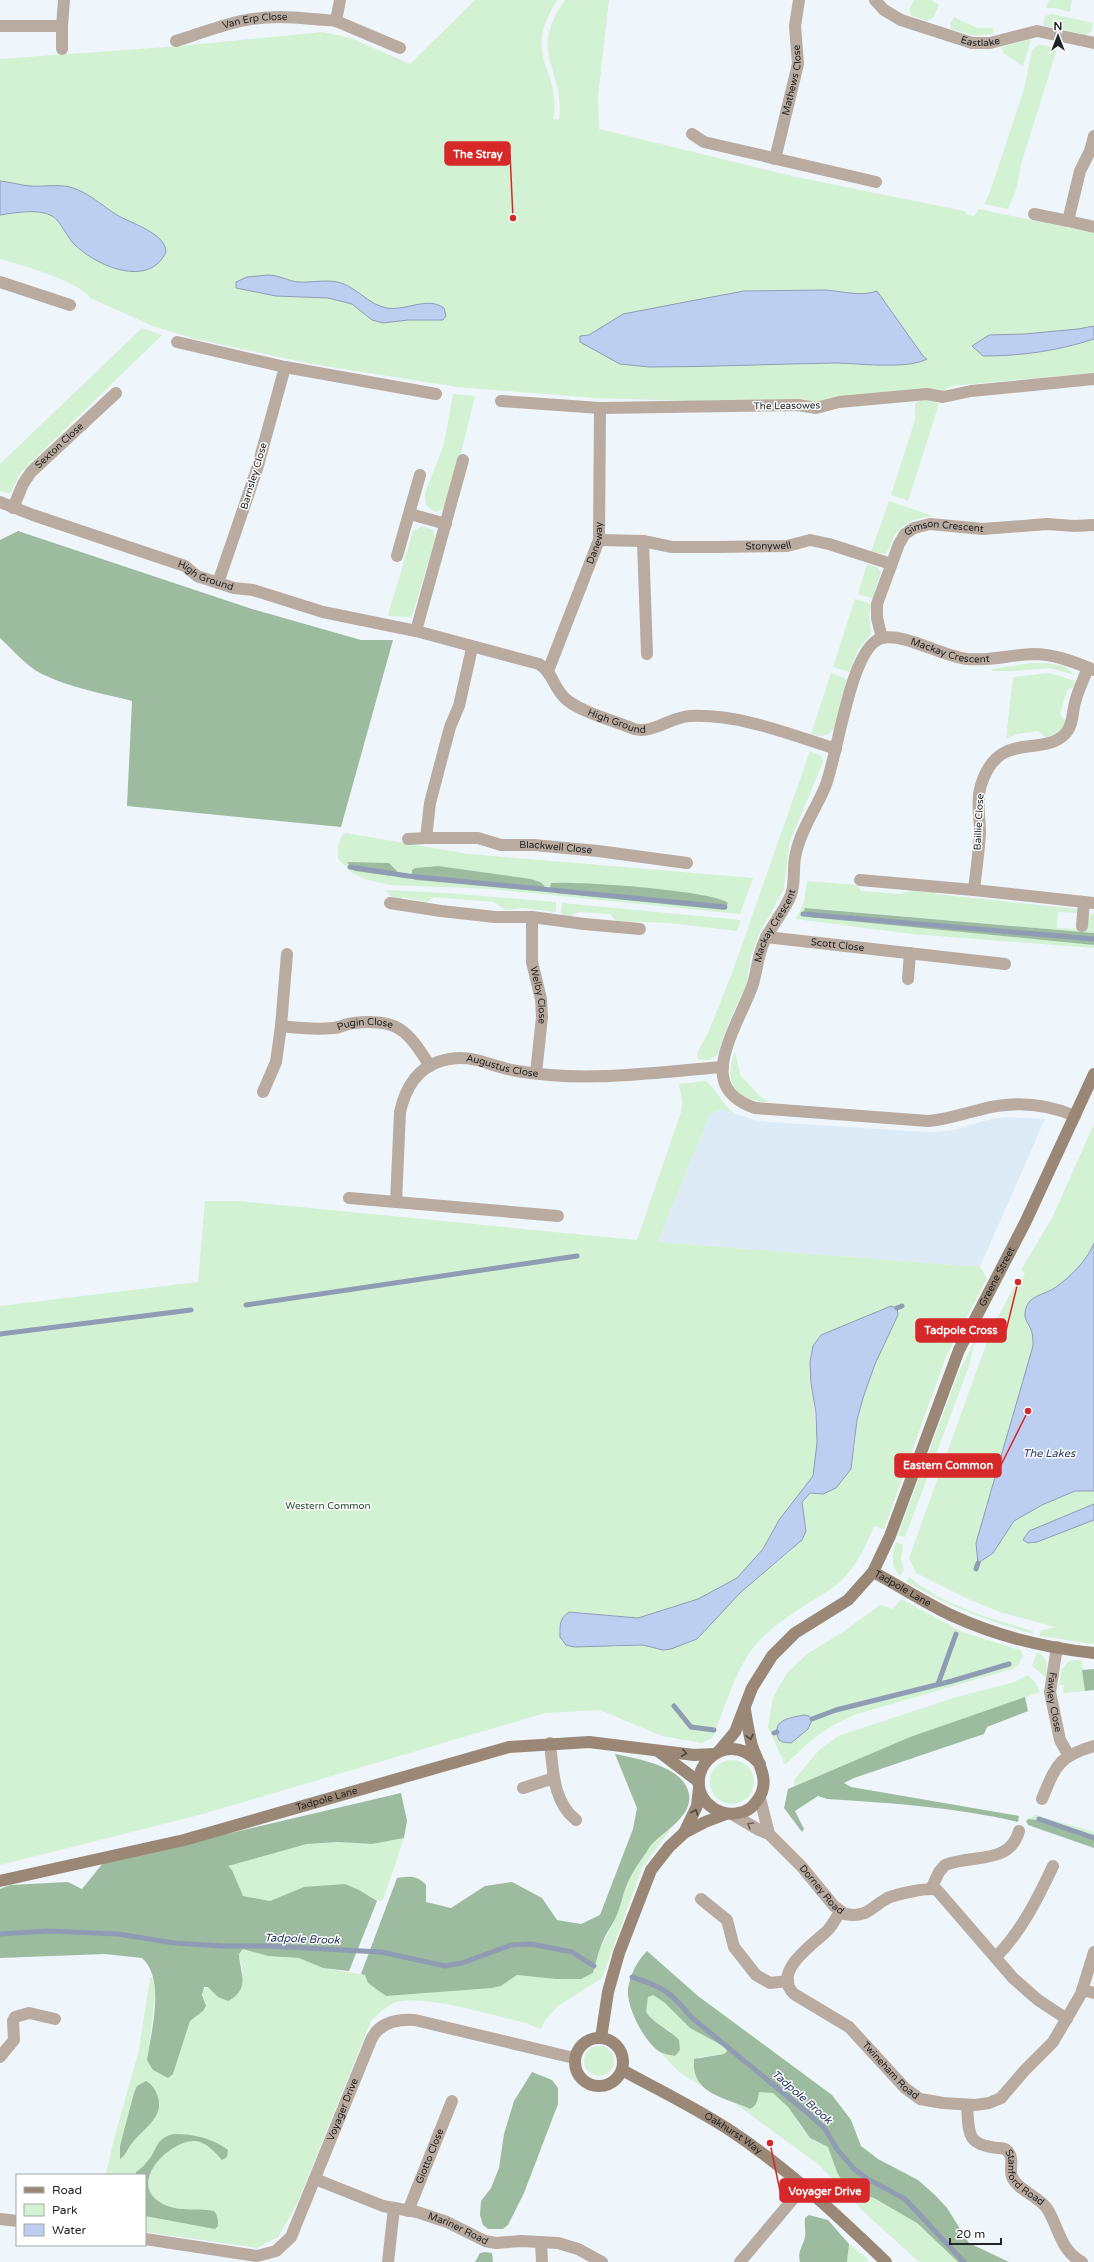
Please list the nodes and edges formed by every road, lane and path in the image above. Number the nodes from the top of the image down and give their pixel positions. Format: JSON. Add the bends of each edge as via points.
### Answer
{"nodes":[{"id":1,"x":64,"y":0,"type":"edge"},
{"id":2,"x":340,"y":0,"type":"edge"},
{"id":3,"x":799,"y":0,"type":"edge"},
{"id":4,"x":875,"y":0,"type":"edge"},
{"id":5,"x":336,"y":21,"type":"junction"},
{"id":6,"x":0,"y":26,"type":"edge"},
{"id":7,"x":62,"y":26,"type":"junction"},
{"id":8,"x":176,"y":41,"type":"dead end"},
{"id":9,"x":1094,"y":43,"type":"edge"},
{"id":10,"x":400,"y":48,"type":"dead end"},
{"id":11,"x":62,"y":49,"type":"dead end"},
{"id":12,"x":692,"y":134,"type":"dead end"},
{"id":13,"x":1094,"y":136,"type":"edge"},
{"id":14,"x":775,"y":159,"type":"junction"},
{"id":15,"x":876,"y":182,"type":"dead end"},
{"id":16,"x":1034,"y":214,"type":"dead end"},
{"id":17,"x":1068,"y":221,"type":"junction"},
{"id":18,"x":1094,"y":226,"type":"edge"},
{"id":19,"x":0,"y":282,"type":"edge"},
{"id":20,"x":70,"y":305,"type":"dead end"},
{"id":21,"x":177,"y":342,"type":"dead end"},
{"id":22,"x":284,"y":367,"type":"junction"},
{"id":23,"x":1094,"y":379,"type":"edge"},
{"id":24,"x":116,"y":393,"type":"dead end"},
{"id":25,"x":436,"y":394,"type":"dead end"},
{"id":26,"x":501,"y":401,"type":"dead end"},
{"id":27,"x":600,"y":408,"type":"junction"},
{"id":28,"x":463,"y":460,"type":"dead end"},
{"id":29,"x":420,"y":475,"type":"dead end"},
{"id":30,"x":0,"y":502,"type":"edge"},
{"id":31,"x":13,"y":508,"type":"junction"},
{"id":32,"x":410,"y":514,"type":"junction"},
{"id":33,"x":446,"y":524,"type":"junction"},
{"id":34,"x":1094,"y":525,"type":"edge"},
{"id":35,"x":599,"y":540,"type":"junction"},
{"id":36,"x":643,"y":541,"type":"junction"},
{"id":37,"x":397,"y":556,"type":"dead end"},
{"id":38,"x":891,"y":564,"type":"junction"},
{"id":39,"x":218,"y":583,"type":"junction"},
{"id":40,"x":416,"y":631,"type":"junction"},
{"id":41,"x":882,"y":638,"type":"junction"},
{"id":42,"x":472,"y":648,"type":"junction"},
{"id":43,"x":647,"y":654,"type":"dead end"},
{"id":44,"x":1091,"y":669,"type":"edge"},
{"id":45,"x":548,"y":671,"type":"junction"},
{"id":46,"x":836,"y":749,"type":"junction"},
{"id":47,"x":426,"y":838,"type":"junction"},
{"id":48,"x":408,"y":839,"type":"dead end"},
{"id":49,"x":687,"y":863,"type":"dead end"},
{"id":50,"x":860,"y":880,"type":"dead end"},
{"id":51,"x":974,"y":890,"type":"junction"},
{"id":52,"x":1089,"y":902,"type":"edge"},
{"id":53,"x":390,"y":903,"type":"dead end"},
{"id":54,"x":532,"y":917,"type":"junction"},
{"id":55,"x":1082,"y":926,"type":"dead end"},
{"id":56,"x":640,"y":929,"type":"dead end"},
{"id":57,"x":766,"y":937,"type":"junction"},
{"id":58,"x":910,"y":953,"type":"junction"},
{"id":59,"x":287,"y":954,"type":"dead end"},
{"id":60,"x":1005,"y":964,"type":"dead end"},
{"id":61,"x":908,"y":979,"type":"dead end"},
{"id":62,"x":281,"y":1026,"type":"junction"},
{"id":63,"x":430,"y":1066,"type":"junction"},
{"id":64,"x":723,"y":1067,"type":"junction"},
{"id":65,"x":536,"y":1073,"type":"junction"},
{"id":66,"x":1094,"y":1074,"type":"edge"},
{"id":67,"x":263,"y":1092,"type":"dead end"},
{"id":68,"x":1075,"y":1116,"type":"junction"},
{"id":69,"x":348,"y":1198,"type":"dead end"},
{"id":70,"x":396,"y":1202,"type":"junction"},
{"id":71,"x":558,"y":1216,"type":"dead end"},
{"id":72,"x":873,"y":1572,"type":"junction"},
{"id":73,"x":1057,"y":1647,"type":"junction"},
{"id":74,"x":1094,"y":1653,"type":"edge"},
{"id":75,"x":745,"y":1710,"type":"junction"},
{"id":76,"x":550,"y":1743,"type":"junction"},
{"id":77,"x":1094,"y":1746,"type":"edge"},
{"id":78,"x":655,"y":1749,"type":"junction"},
{"id":79,"x":716,"y":1753,"type":"junction"},
{"id":80,"x":1069,"y":1756,"type":"junction"},
{"id":81,"x":760,"y":1764,"type":"junction"},
{"id":82,"x":554,"y":1778,"type":"junction"},
{"id":83,"x":699,"y":1785,"type":"junction"},
{"id":84,"x":523,"y":1788,"type":"dead end"},
{"id":85,"x":760,"y":1798,"type":"junction"},
{"id":86,"x":1042,"y":1799,"type":"dead end"},
{"id":87,"x":729,"y":1814,"type":"junction"},
{"id":88,"x":576,"y":1820,"type":"dead end"},
{"id":89,"x":1020,"y":1831,"type":"dead end"},
{"id":90,"x":684,"y":1833,"type":"junction"},
{"id":91,"x":769,"y":1834,"type":"junction"},
{"id":92,"x":1053,"y":1866,"type":"dead end"},
{"id":93,"x":0,"y":1881,"type":"edge"},
{"id":94,"x":931,"y":1889,"type":"junction"},
{"id":95,"x":701,"y":1899,"type":"dead end"},
{"id":96,"x":840,"y":1912,"type":"junction"},
{"id":97,"x":1094,"y":1952,"type":"edge"},
{"id":98,"x":996,"y":1957,"type":"junction"},
{"id":99,"x":788,"y":1981,"type":"junction"},
{"id":100,"x":1082,"y":1990,"type":"junction"},
{"id":101,"x":1094,"y":1993,"type":"edge"},
{"id":102,"x":55,"y":2019,"type":"dead end"},
{"id":103,"x":1067,"y":2019,"type":"junction"},
{"id":104,"x":601,"y":2038,"type":"junction"},
{"id":105,"x":0,"y":2056,"type":"edge"},
{"id":106,"x":574,"y":2058,"type":"junction"},
{"id":107,"x":622,"y":2070,"type":"junction"},
{"id":108,"x":452,"y":2101,"type":"dead end"},
{"id":109,"x":967,"y":2105,"type":"junction"},
{"id":110,"x":315,"y":2180,"type":"junction"},
{"id":111,"x":804,"y":2186,"type":"junction"},
{"id":112,"x":394,"y":2208,"type":"junction"},
{"id":113,"x":408,"y":2211,"type":"junction"},
{"id":114,"x":0,"y":2219,"type":"edge"},
{"id":115,"x":16,"y":2221,"type":"edge"},
{"id":116,"x":146,"y":2239,"type":"edge"},
{"id":117,"x":541,"y":2242,"type":"junction"},
{"id":118,"x":388,"y":2262,"type":"edge"},
{"id":119,"x":542,"y":2262,"type":"edge"},
{"id":120,"x":602,"y":2262,"type":"edge"},
{"id":121,"x":740,"y":2262,"type":"edge"},
{"id":122,"x":886,"y":2262,"type":"edge"},
{"id":123,"x":1082,"y":2262,"type":"edge"}],
"edges":[{"from":1,"to":7,"type":"street"},
{"from":2,"to":5,"type":"street"},
{"from":3,"to":14,"type":"street","name":"Mathews Close","via":[[794,26],[798,64]]},
{"from":4,"to":9,"type":"street","name":"Eastlake","via":[[884,10],[901,20],[972,43],[990,43],[1037,31]]},
{"from":5,"to":8,"type":"street","name":"Van Erp Close","via":[[283,17],[242,21]]},
{"from":5,"to":10,"type":"street","name":"Van Erp Close"},
{"from":6,"to":7,"type":"street"},
{"from":7,"to":11,"type":"street"},
{"from":12,"to":14,"type":"street","via":[[704,142]]},
{"from":13,"to":17,"type":"street","via":[[1078,178]]},
{"from":14,"to":15,"type":"street"},
{"from":16,"to":17,"type":"street"},
{"from":17,"to":18,"type":"street"},
{"from":19,"to":20,"type":"street"},
{"from":21,"to":22,"type":"street"},
{"from":22,"to":25,"type":"street"},
{"from":22,"to":39,"type":"street","name":"Barnsley Close","via":[[257,469]]},
{"from":23,"to":27,"type":"street","name":"The Leasowes","via":[[971,391],[944,397],[927,394],[839,402],[816,408],[798,405]]},
{"from":24,"to":31,"type":"street","name":"Sexton Close","via":[[31,472]]},
{"from":26,"to":27,"type":"street","name":"The Leasowes"},
{"from":27,"to":35,"type":"street","name":"Daneway"},
{"from":28,"to":33,"type":"street"},
{"from":29,"to":32,"type":"street"},
{"from":30,"to":31,"type":"street","name":"High Ground"},
{"from":31,"to":39,"type":"street","name":"High Ground","via":[[184,566],[197,576]]},
{"from":32,"to":33,"type":"street"},
{"from":32,"to":37,"type":"street"},
{"from":33,"to":40,"type":"street"},
{"from":34,"to":38,"type":"street","name":"Gimson Crescent","via":[[1047,524],[983,529],[924,524],[905,534]]},
{"from":35,"to":36,"type":"street","name":"Stonywell"},
{"from":35,"to":45,"type":"street","name":"Daneway"},
{"from":36,"to":38,"type":"street","name":"Stonywell","via":[[672,547],[717,547],[787,546],[810,540]]},
{"from":36,"to":43,"type":"street"},
{"from":38,"to":41,"type":"street","name":"Gimson Crescent","via":[[876,608]]},
{"from":39,"to":40,"type":"street","name":"High Ground","via":[[253,590],[322,612]]},
{"from":40,"to":42,"type":"street","name":"High Ground"},
{"from":41,"to":44,"type":"street","name":"Mackay Crescent","via":[[900,638],[960,658],[986,660],[1043,655],[1065,658]]},
{"from":41,"to":46,"type":"street","name":"Mackay Crescent","via":[[868,646],[855,674]]},
{"from":42,"to":45,"type":"street","name":"High Ground","via":[[539,664]]},
{"from":42,"to":47,"type":"street","via":[[459,706],[450,727],[430,803]]},
{"from":44,"to":51,"type":"street","name":"Baillie Close","via":[[1074,705],[1071,724],[1065,734],[1051,742],[1010,750],[998,758],[988,771],[979,801],[980,834]]},
{"from":45,"to":46,"type":"street","name":"High Ground","via":[[567,700],[634,729],[646,731],[681,717],[718,716],[756,724]]},
{"from":46,"to":57,"type":"street","name":"Mackay Crescent","via":[[825,786],[797,848],[794,887],[779,918]]},
{"from":47,"to":48,"type":"street","name":"Blackwell Close"},
{"from":47,"to":49,"type":"street","name":"Blackwell Close","via":[[472,837],[501,845],[534,845],[598,851]]},
{"from":50,"to":51,"type":"street"},
{"from":51,"to":52,"type":"street"},
{"from":52,"to":55,"type":"street"},
{"from":53,"to":54,"type":"street","via":[[441,912],[495,917]]},
{"from":54,"to":56,"type":"street"},
{"from":54,"to":65,"type":"street","name":"Welby Close","via":[[532,962],[541,999],[542,1017]]},
{"from":57,"to":58,"type":"street","name":"Scott Close"},
{"from":57,"to":64,"type":"street","name":"Mackay Crescent","via":[[753,985],[733,1032]]},
{"from":58,"to":60,"type":"street","name":"Scott Close"},
{"from":58,"to":61,"type":"street"},
{"from":59,"to":62,"type":"street"},
{"from":62,"to":63,"type":"street","name":"Pugin Close","via":[[322,1029],[338,1028],[353,1023],[391,1025],[408,1033]]},
{"from":62,"to":67,"type":"street","via":[[276,1062]]},
{"from":63,"to":65,"type":"street","name":"Augustus Close","via":[[465,1057],[509,1069]]},
{"from":63,"to":70,"type":"street","name":"Augustus Close","via":[[416,1077],[404,1098],[400,1112]]},
{"from":64,"to":65,"type":"street","name":"Augustus Close","via":[[602,1077]]},
{"from":64,"to":68,"type":"street","name":"Mackay Crescent","via":[[724,1082],[731,1093],[742,1102],[756,1108],[928,1121],[948,1119],[995,1107],[1036,1105],[1056,1108]]},
{"from":66,"to":68,"type":"street","name":"Greene Street"},
{"from":68,"to":72,"type":"street","name":"Greene Street","via":[[1026,1223],[959,1350],[890,1536]]},
{"from":69,"to":70,"type":"street"},
{"from":70,"to":71,"type":"street"},
{"from":72,"to":73,"type":"street","name":"Tadpole Lane","via":[[968,1622],[1013,1637]]},
{"from":72,"to":75,"type":"street","name":"Tadpole Lane","via":[[848,1600],[795,1634],[772,1656],[752,1688]]},
{"from":73,"to":74,"type":"street","name":"Tadpole Lane"},
{"from":73,"to":80,"type":"street","name":"Fawley Close","via":[[1050,1692],[1060,1740]]},
{"from":75,"to":79,"type":"street","name":"Tadpole Lane","via":[[731,1738]]},
{"from":75,"to":81,"type":"street","name":"Tadpole Lane","one_way":true,"via":[[752,1744]]},
{"from":76,"to":78,"type":"street","name":"Tadpole Lane","via":[[589,1742]]},
{"from":76,"to":82,"type":"street"},
{"from":76,"to":93,"type":"street","name":"Tadpole Lane","via":[[486,1752],[184,1840]]},
{"from":77,"to":80,"type":"street"},
{"from":78,"to":79,"type":"street","name":"Tadpole Lane","one_way":true,"via":[[694,1755]]},
{"from":78,"to":83,"type":"street"},
{"from":79,"to":81,"type":"street","name":"Tadpole Lane","via":[[732,1749],[746,1752]]},
{"from":79,"to":83,"type":"street","name":"Tadpole Lane","via":[[705,1762],[700,1771]]},
{"from":80,"to":86,"type":"street","via":[[1054,1769]]},
{"from":81,"to":85,"type":"street","name":"Tadpole Lane","via":[[764,1781]]},
{"from":82,"to":84,"type":"street"},
{"from":82,"to":88,"type":"street","via":[[561,1802],[569,1815]]},
{"from":83,"to":87,"type":"street","via":[[709,1805]]},
{"from":90,"to":83,"type":"street","one_way":true,"via":[[697,1806]]},
{"from":85,"to":87,"type":"street","via":[[743,1812]]},
{"from":85,"to":91,"type":"street"},
{"from":87,"to":90,"type":"street"},
{"from":91,"to":87,"type":"street","name":"Dorney Road","one_way":true},
{"from":89,"to":94,"type":"street","via":[[1015,1843],[1006,1852],[945,1865]]},
{"from":90,"to":104,"type":"street","via":[[655,1863],[646,1879],[612,1977]]},
{"from":91,"to":96,"type":"street","name":"Dorney Road","via":[[802,1867]]},
{"from":92,"to":98,"type":"street","via":[[1019,1929]]},
{"from":94,"to":96,"type":"street","name":"Dorney Road","via":[[892,1896],[870,1911],[858,1915]]},
{"from":94,"to":98,"type":"street","via":[[938,1890]]},
{"from":95,"to":99,"type":"street","via":[[725,1918],[734,1947],[756,1975],[770,1983]]},
{"from":96,"to":99,"type":"street","via":[[829,1928],[798,1957],[789,1971]]},
{"from":97,"to":100,"type":"street","name":"Twineham Road"},
{"from":98,"to":103,"type":"street","via":[[1031,1994]]},
{"from":99,"to":109,"type":"street","name":"Twineham Road","via":[[794,1994],[841,2021],[853,2031],[913,2095],[929,2101]]},
{"from":100,"to":101,"type":"street"},
{"from":100,"to":103,"type":"street","name":"Twineham Road"},
{"from":102,"to":105,"type":"street","via":[[29,2013],[14,2017],[14,2040]]},
{"from":103,"to":109,"type":"street","name":"Twineham Road","via":[[1049,2047],[1001,2098],[989,2103]]},
{"from":104,"to":106,"type":"street","via":[[586,2041],[580,2046]]},
{"from":104,"to":107,"type":"street","via":[[619,2049]]},
{"from":106,"to":107,"type":"street","via":[[578,2075],[590,2085],[605,2086],[618,2077]]},
{"from":106,"to":110,"type":"street","name":"Voyager Drive","via":[[415,2020],[388,2023],[378,2029],[371,2040]]},
{"from":107,"to":111,"type":"street","name":"Oakhurst Way","via":[[729,2129]]},
{"from":108,"to":113,"type":"street","name":"Giotto Close"},
{"from":109,"to":123,"type":"street","name":"Stanford Road","via":[[968,2129],[972,2141],[980,2146],[1008,2151],[1011,2156],[1012,2176],[1016,2183],[1047,2209],[1066,2250]]},
{"from":110,"to":112,"type":"street","name":"Mariner Road"},
{"from":110,"to":116,"type":"street","name":"Voyager Drive","via":[[291,2236],[279,2249],[270,2254],[257,2256]]},
{"from":111,"to":121,"type":"street"},
{"from":111,"to":122,"type":"street","name":"Oakhurst Way"},
{"from":112,"to":113,"type":"street","name":"Mariner Road"},
{"from":112,"to":118,"type":"street"},
{"from":113,"to":117,"type":"street","name":"Mariner Road","via":[[447,2222],[491,2242]]},
{"from":114,"to":115,"type":"street"},
{"from":117,"to":119,"type":"street"},
{"from":117,"to":120,"type":"street","name":"Mariner Road","via":[[568,2245]]}]}
